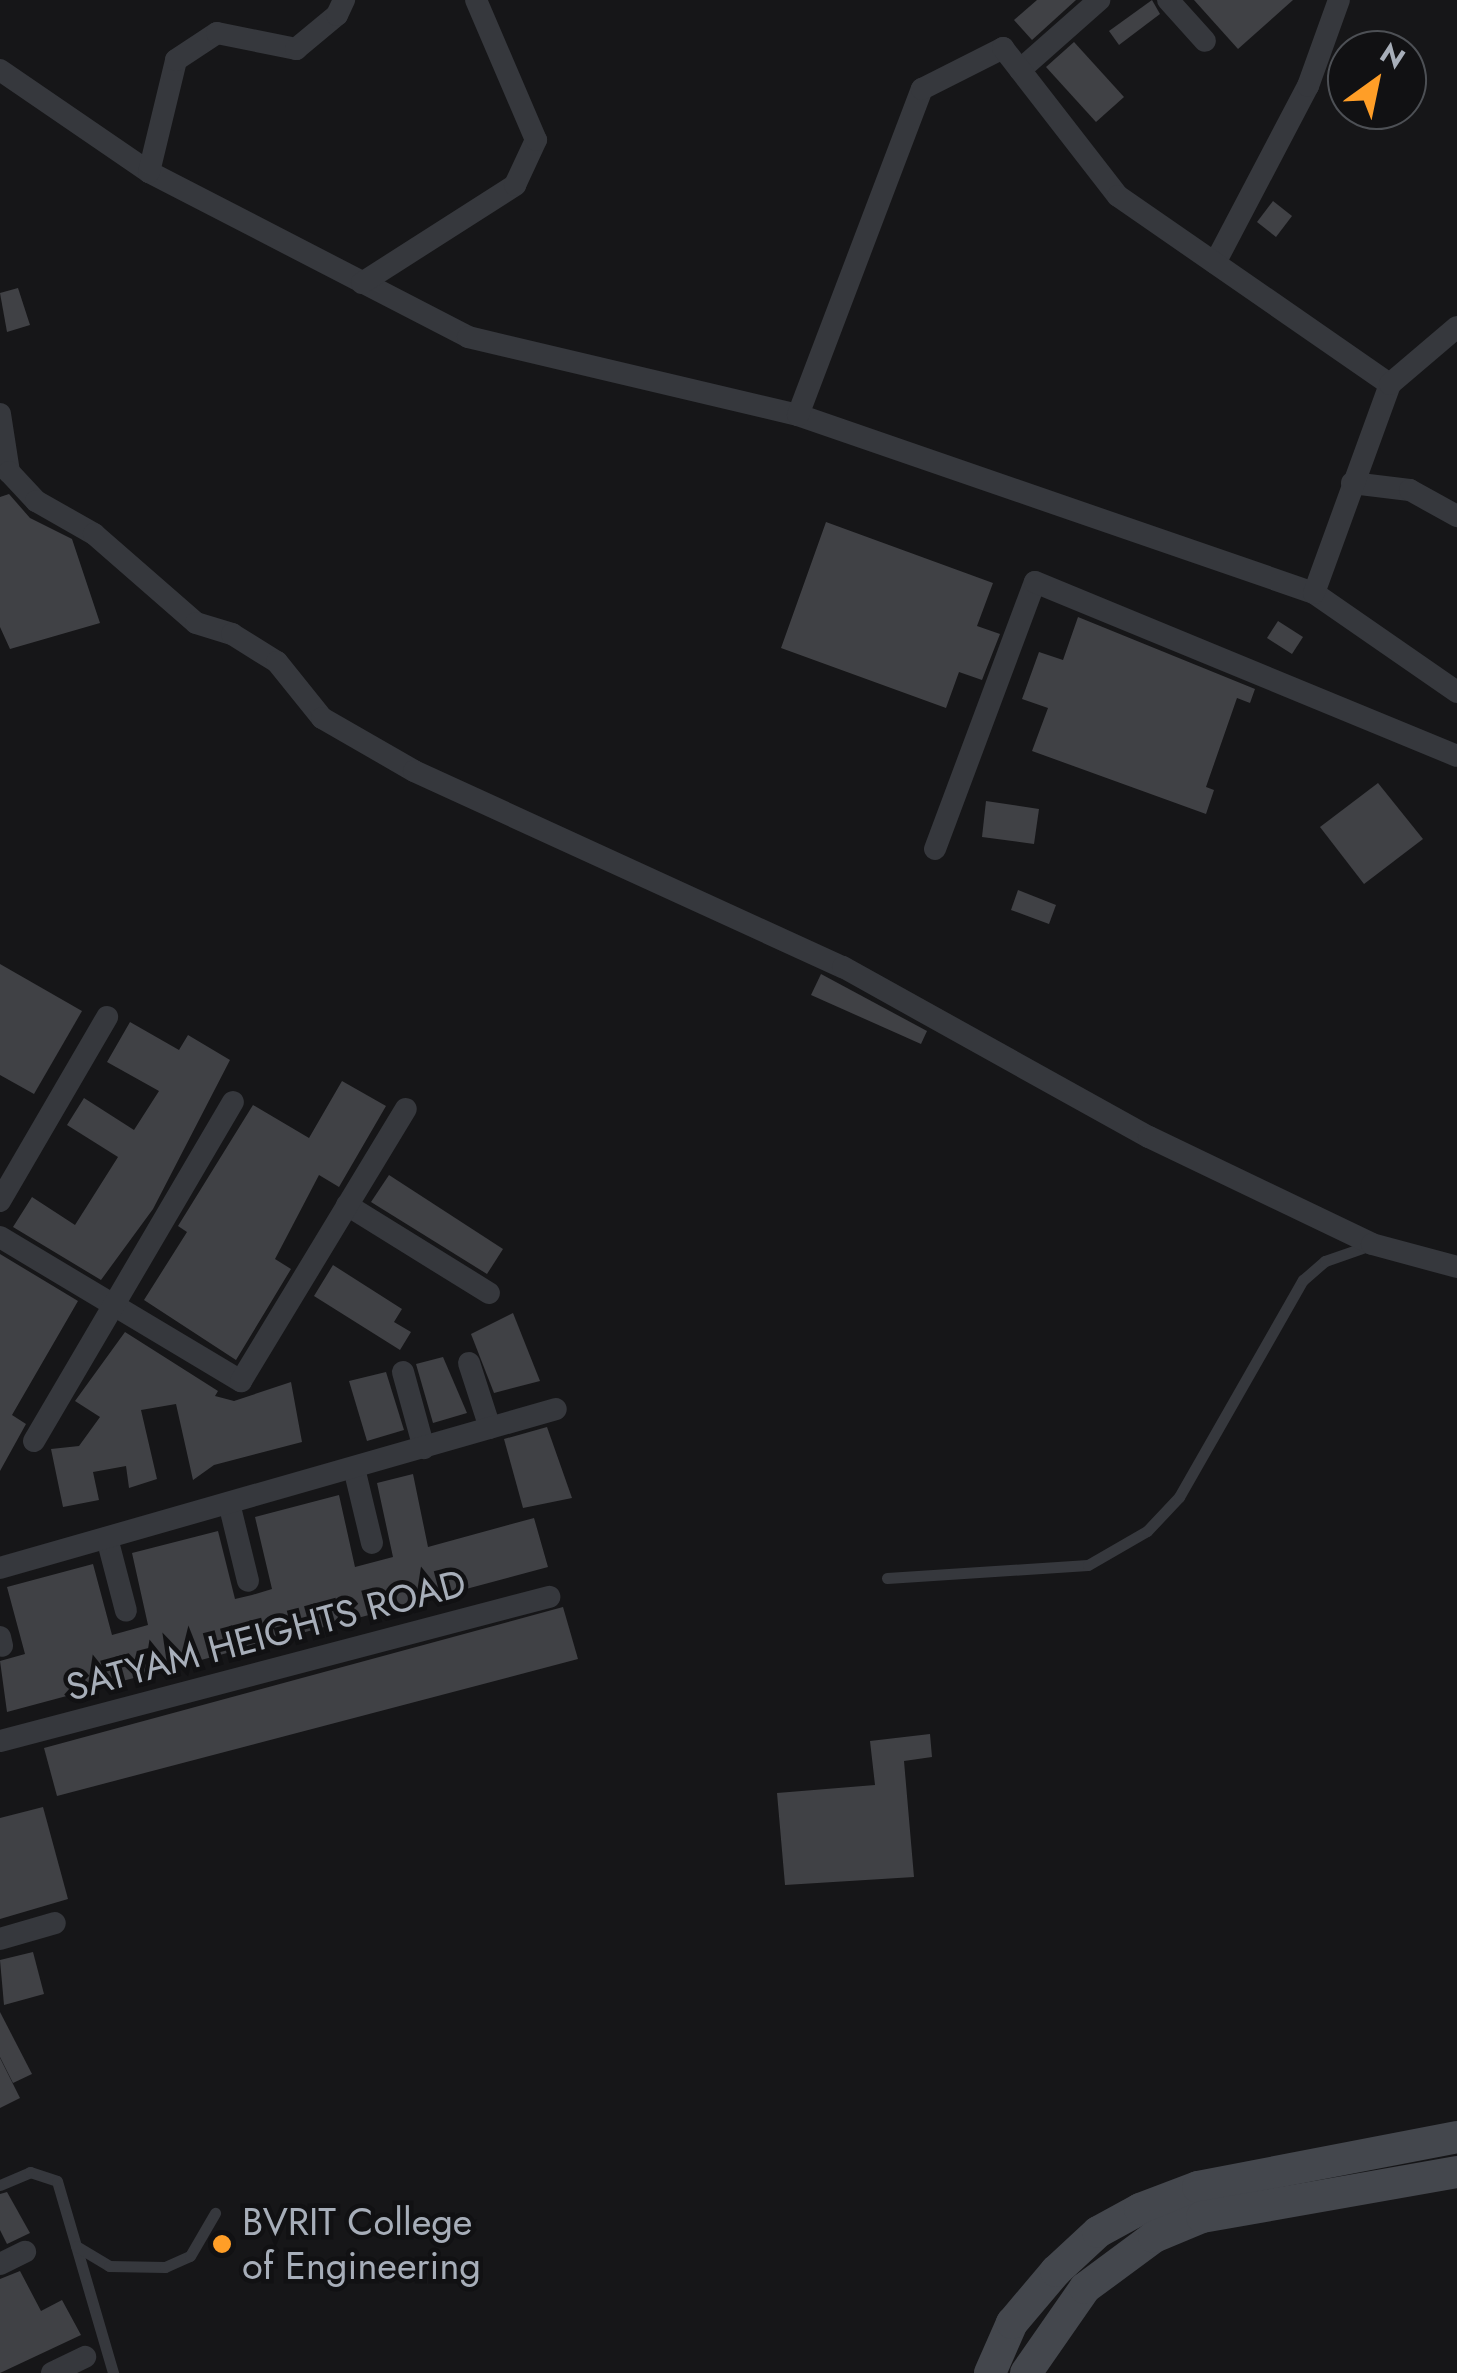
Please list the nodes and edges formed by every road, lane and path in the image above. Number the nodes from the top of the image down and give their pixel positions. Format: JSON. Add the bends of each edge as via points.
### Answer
{"nodes":[{"id":1,"x":344,"y":0,"type":"edge"},
{"id":2,"x":476,"y":0,"type":"edge"},
{"id":3,"x":1098,"y":0,"type":"edge"},
{"id":4,"x":1168,"y":0,"type":"edge"},
{"id":5,"x":1339,"y":0,"type":"edge"},
{"id":6,"x":1205,"y":41,"type":"dead end"},
{"id":7,"x":0,"y":70,"type":"edge"},
{"id":8,"x":1020,"y":70,"type":"junction"},
{"id":9,"x":149,"y":172,"type":"junction"},
{"id":10,"x":1215,"y":263,"type":"junction"},
{"id":11,"x":362,"y":283,"type":"junction"},
{"id":12,"x":1457,"y":327,"type":"edge"},
{"id":13,"x":1390,"y":384,"type":"junction"},
{"id":14,"x":0,"y":414,"type":"edge"},
{"id":15,"x":798,"y":416,"type":"junction"},
{"id":16,"x":1352,"y":484,"type":"junction"},
{"id":17,"x":1457,"y":516,"type":"edge"},
{"id":18,"x":1314,"y":593,"type":"junction"},
{"id":19,"x":1457,"y":692,"type":"edge"},
{"id":20,"x":1457,"y":756,"type":"edge"},
{"id":21,"x":934,"y":849,"type":"dead end"},
{"id":22,"x":107,"y":1017,"type":"dead end"},
{"id":23,"x":233,"y":1102,"type":"dead end"},
{"id":24,"x":406,"y":1109,"type":"dead end"},
{"id":25,"x":0,"y":1201,"type":"edge"},
{"id":26,"x":348,"y":1206,"type":"junction"},
{"id":27,"x":0,"y":1238,"type":"edge"},
{"id":28,"x":1372,"y":1244,"type":"junction"},
{"id":29,"x":1457,"y":1268,"type":"edge"},
{"id":30,"x":489,"y":1293,"type":"dead end"},
{"id":31,"x":113,"y":1305,"type":"junction"},
{"id":32,"x":469,"y":1362,"type":"dead end"},
{"id":33,"x":403,"y":1372,"type":"dead end"},
{"id":34,"x":556,"y":1408,"type":"dead end"},
{"id":35,"x":490,"y":1428,"type":"junction"},
{"id":36,"x":34,"y":1441,"type":"dead end"},
{"id":37,"x":424,"y":1448,"type":"junction"},
{"id":38,"x":354,"y":1468,"type":"junction"},
{"id":39,"x":229,"y":1503,"type":"junction"},
{"id":40,"x":106,"y":1538,"type":"junction"},
{"id":41,"x":372,"y":1542,"type":"dead end"},
{"id":42,"x":0,"y":1568,"type":"edge"},
{"id":43,"x":886,"y":1578,"type":"dead end"},
{"id":44,"x":248,"y":1580,"type":"dead end"},
{"id":45,"x":550,"y":1597,"type":"dead end"},
{"id":46,"x":126,"y":1611,"type":"dead end"},
{"id":47,"x":0,"y":1741,"type":"edge"},
{"id":48,"x":55,"y":1923,"type":"dead end"},
{"id":49,"x":0,"y":1939,"type":"edge"},
{"id":50,"x":1457,"y":2137,"type":"edge"},
{"id":51,"x":1457,"y":2172,"type":"edge"},
{"id":52,"x":0,"y":2185,"type":"edge"},
{"id":53,"x":215,"y":2214,"type":"dead end"},
{"id":54,"x":76,"y":2246,"type":"junction"},
{"id":55,"x":25,"y":2252,"type":"dead end"},
{"id":56,"x":0,"y":2264,"type":"edge"},
{"id":57,"x":84,"y":2357,"type":"dead end"},
{"id":58,"x":52,"y":2373,"type":"edge"},
{"id":59,"x":112,"y":2373,"type":"edge"},
{"id":60,"x":990,"y":2373,"type":"edge"},
{"id":61,"x":1026,"y":2373,"type":"edge"}],
"edges":[{"from":1,"to":9,"type":"street","via":[[337,15],[296,49],[217,33],[176,60]]},
{"from":2,"to":11,"type":"street","via":[[536,140],[515,186]]},
{"from":3,"to":8,"type":"street"},
{"from":4,"to":6,"type":"street"},
{"from":5,"to":10,"type":"street","via":[[1308,86]]},
{"from":7,"to":9,"type":"street"},
{"from":8,"to":10,"type":"street","via":[[1118,196]]},
{"from":8,"to":15,"type":"street","via":[[1003,48],[922,88]]},
{"from":9,"to":11,"type":"street"},
{"from":10,"to":13,"type":"street"},
{"from":11,"to":15,"type":"street","via":[[468,338]]},
{"from":12,"to":13,"type":"street"},
{"from":13,"to":16,"type":"street"},
{"from":14,"to":28,"type":"street","via":[[9,472],[36,500],[94,534],[196,624],[232,634],[277,662],[322,718],[414,772],[843,967],[1149,1138]]},
{"from":15,"to":18,"type":"street"},
{"from":16,"to":17,"type":"street","via":[[1410,490]]},
{"from":16,"to":18,"type":"street"},
{"from":18,"to":19,"type":"street"},
{"from":20,"to":21,"type":"street","via":[[1035,582]]},
{"from":22,"to":25,"type":"street"},
{"from":23,"to":31,"type":"street"},
{"from":24,"to":26,"type":"street"},
{"from":26,"to":30,"type":"street"},
{"from":26,"to":31,"type":"street","via":[[240,1381]]},
{"from":27,"to":31,"type":"street"},
{"from":28,"to":29,"type":"street"},
{"from":28,"to":43,"type":"lane","via":[[1325,1261],[1303,1280],[1178,1498],[1148,1531],[1088,1565]]},
{"from":31,"to":36,"type":"street"},
{"from":32,"to":35,"type":"street"},
{"from":33,"to":37,"type":"street"},
{"from":34,"to":35,"type":"street"},
{"from":35,"to":37,"type":"street"},
{"from":37,"to":38,"type":"street"},
{"from":38,"to":39,"type":"street"},
{"from":38,"to":41,"type":"street"},
{"from":39,"to":40,"type":"street"},
{"from":39,"to":44,"type":"street"},
{"from":40,"to":42,"type":"street"},
{"from":40,"to":46,"type":"street"},
{"from":45,"to":47,"type":"street","name":"SATYAM HEIGHTS ROAD"},
{"from":48,"to":49,"type":"street"},
{"from":50,"to":60,"type":"street","via":[[1198,2188],[1140,2209],[1098,2232],[1056,2271],[1012,2323]]},
{"from":51,"to":61,"type":"street","via":[[1202,2217],[1154,2237],[1084,2288]]},
{"from":52,"to":54,"type":"lane","via":[[30,2172],[57,2180]]},
{"from":53,"to":54,"type":"lane","via":[[190,2256],[165,2267],[109,2266]]},
{"from":54,"to":59,"type":"lane"},
{"from":55,"to":56,"type":"street"},
{"from":57,"to":58,"type":"street"}]}
